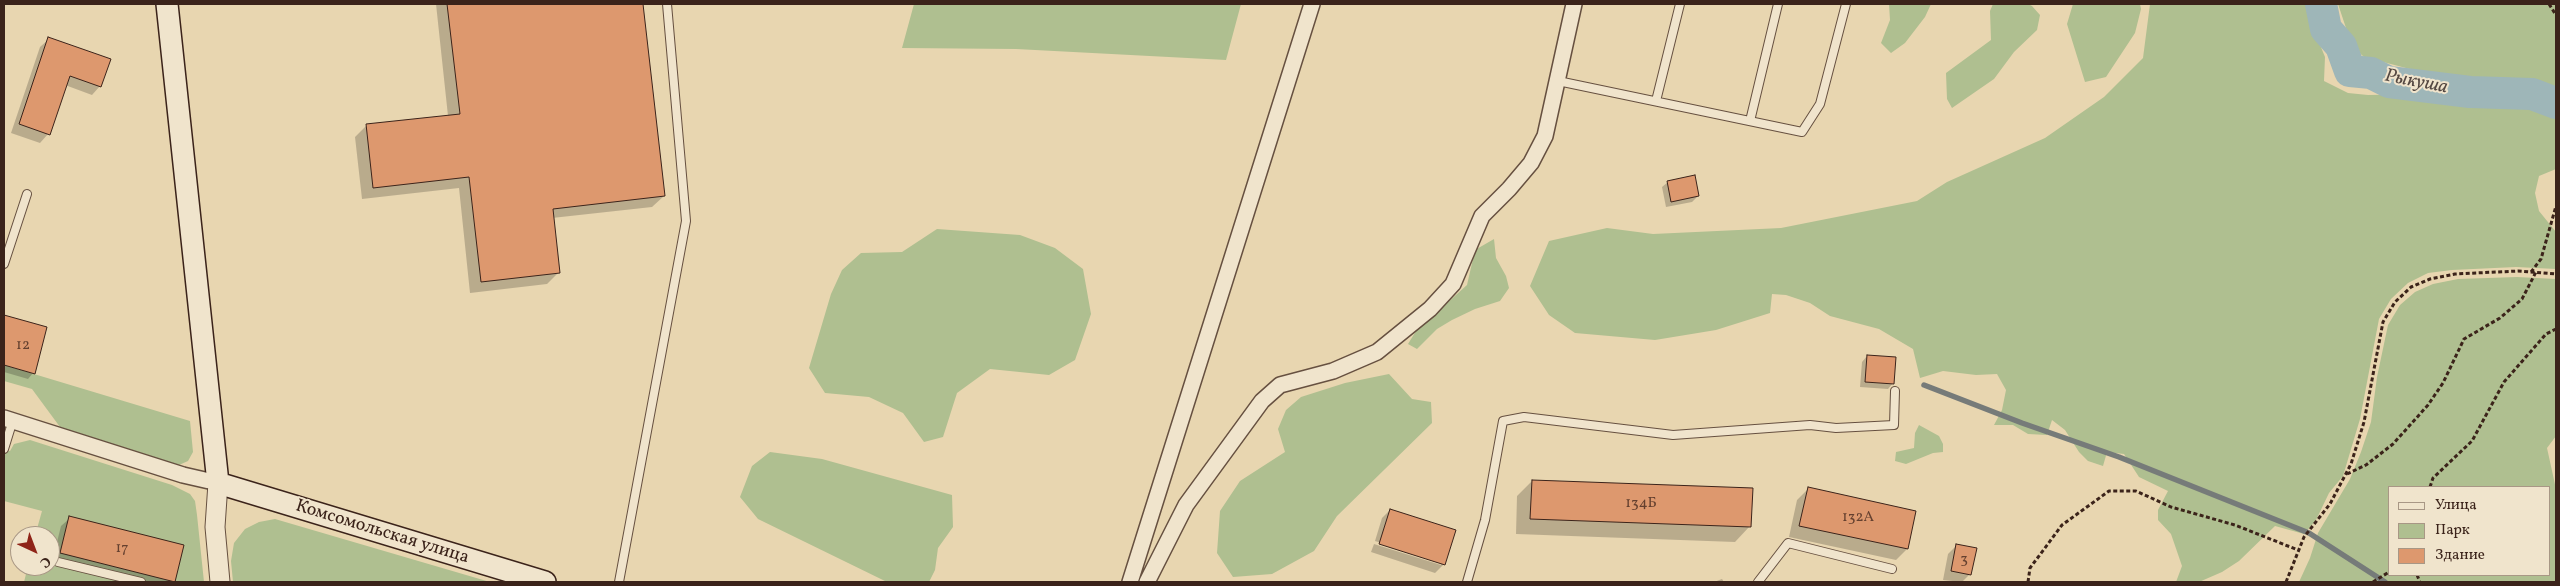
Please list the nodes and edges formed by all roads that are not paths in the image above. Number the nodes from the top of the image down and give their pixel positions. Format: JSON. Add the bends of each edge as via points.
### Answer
{"nodes":[{"id":1,"x":167,"y":4,"type":"edge"},
{"id":2,"x":667,"y":4,"type":"edge"},
{"id":3,"x":1312,"y":4,"type":"edge"},
{"id":4,"x":1574,"y":4,"type":"edge"},
{"id":5,"x":1680,"y":4,"type":"edge"},
{"id":6,"x":1778,"y":4,"type":"edge"},
{"id":7,"x":1846,"y":4,"type":"edge"},
{"id":8,"x":1558,"y":81,"type":"junction"},
{"id":9,"x":1656,"y":101,"type":"junction"},
{"id":10,"x":1750,"y":121,"type":"junction"},
{"id":11,"x":27,"y":194,"type":"dead end"},
{"id":12,"x":4,"y":264,"type":"edge"},
{"id":13,"x":1895,"y":392,"type":"dead end"},
{"id":14,"x":8,"y":419,"type":"edge"},
{"id":15,"x":4,"y":449,"type":"edge"},
{"id":16,"x":218,"y":483,"type":"junction"},
{"id":17,"x":60,"y":562,"type":"edge"},
{"id":18,"x":1892,"y":570,"type":"dead end"},
{"id":19,"x":141,"y":582,"type":"edge"},
{"id":20,"x":220,"y":582,"type":"edge"},
{"id":21,"x":545,"y":582,"type":"edge"},
{"id":22,"x":619,"y":582,"type":"edge"},
{"id":23,"x":1130,"y":582,"type":"edge"},
{"id":24,"x":1147,"y":582,"type":"edge"},
{"id":25,"x":1467,"y":582,"type":"edge"},
{"id":26,"x":1758,"y":582,"type":"edge"}],
"edges":[{"from":1,"to":16,"type":"main road"},
{"from":2,"to":22,"type":"lane","via":[[686,221]]},
{"from":3,"to":23,"type":"street"},
{"from":4,"to":8,"type":"street"},
{"from":5,"to":9,"type":"lane"},
{"from":6,"to":10,"type":"lane"},
{"from":7,"to":10,"type":"lane","via":[[1820,104],[1802,132]]},
{"from":8,"to":9,"type":"lane"},
{"from":8,"to":24,"type":"street","via":[[1545,136],[1531,163],[1482,216],[1453,284],[1430,309],[1378,352],[1333,371],[1280,385],[1262,401],[1186,505]]},
{"from":9,"to":10,"type":"lane"},
{"from":11,"to":12,"type":"lane"},
{"from":13,"to":25,"type":"lane","via":[[1894,425],[1836,428],[1810,425],[1673,435],[1524,417],[1503,421],[1485,520]]},
{"from":14,"to":15,"type":"lane"},
{"from":14,"to":16,"type":"street","via":[[183,475]]},
{"from":16,"to":20,"type":"street","via":[[215,527]]},
{"from":16,"to":21,"type":"main road","name":"Комсомольская улица"},
{"from":17,"to":19,"type":"lane"},
{"from":18,"to":26,"type":"lane","via":[[1788,544]]}]}
